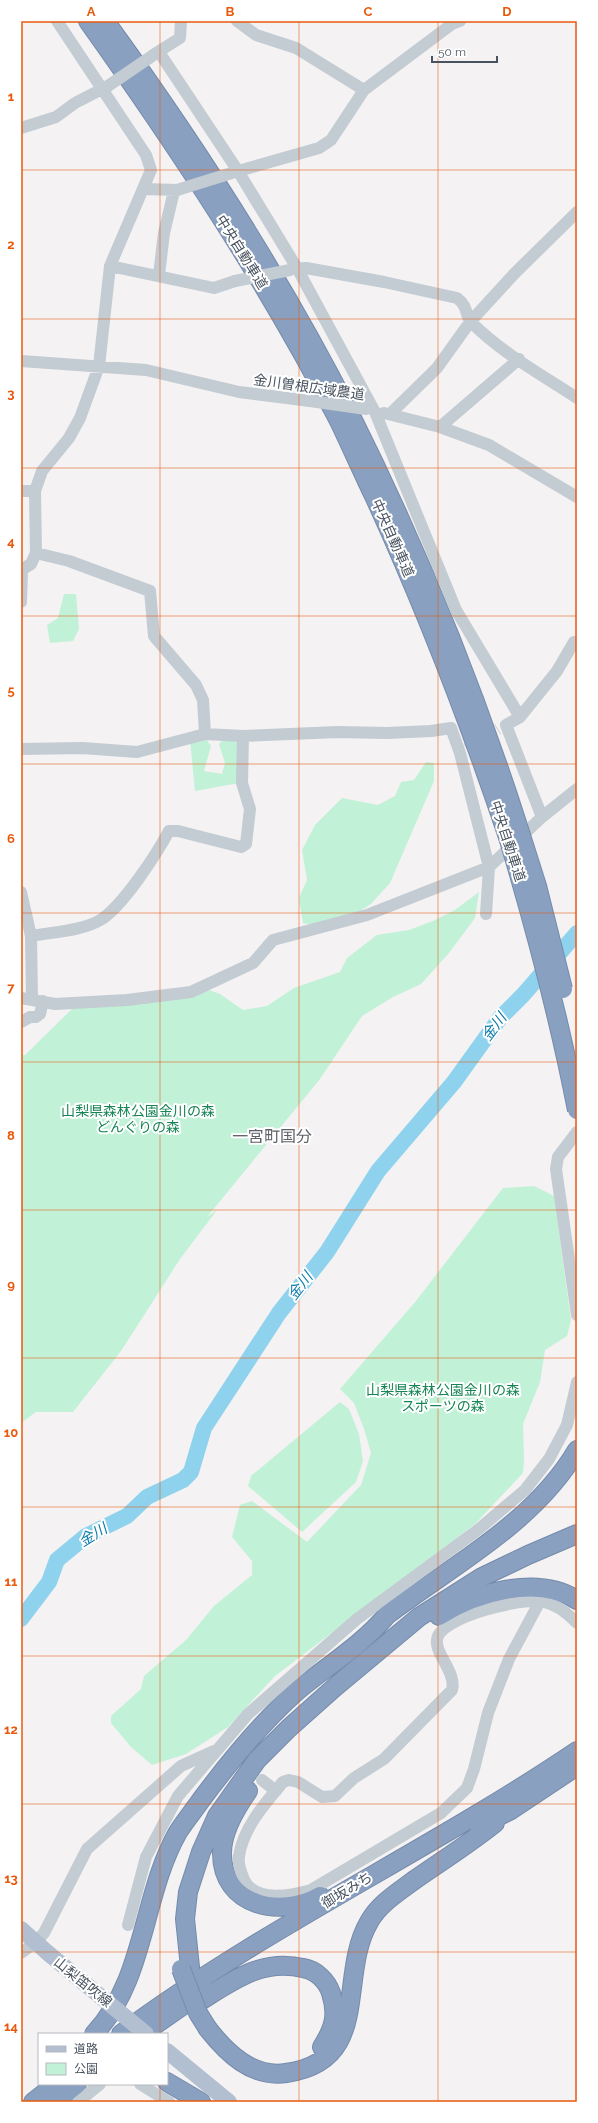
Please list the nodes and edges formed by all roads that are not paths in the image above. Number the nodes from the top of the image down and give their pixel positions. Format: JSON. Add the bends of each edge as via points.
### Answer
{"nodes":[{"id":1,"x":57,"y":21,"type":"edge"},
{"id":2,"x":88,"y":21,"type":"edge"},
{"id":3,"x":105,"y":21,"type":"edge"},
{"id":4,"x":182,"y":21,"type":"edge"},
{"id":5,"x":237,"y":21,"type":"edge"},
{"id":6,"x":454,"y":22,"type":"edge"},
{"id":7,"x":155,"y":54,"type":"junction"},
{"id":8,"x":105,"y":88,"type":"junction"},
{"id":9,"x":364,"y":90,"type":"junction"},
{"id":10,"x":21,"y":128,"type":"edge"},
{"id":11,"x":236,"y":172,"type":"junction"},
{"id":12,"x":144,"y":189,"type":"junction"},
{"id":13,"x":175,"y":191,"type":"junction"},
{"id":14,"x":577,"y":212,"type":"edge"},
{"id":15,"x":110,"y":266,"type":"junction"},
{"id":16,"x":294,"y":269,"type":"junction"},
{"id":17,"x":159,"y":275,"type":"junction"},
{"id":18,"x":470,"y":322,"type":"junction"},
{"id":19,"x":519,"y":359,"type":"junction"},
{"id":20,"x":21,"y":361,"type":"edge"},
{"id":21,"x":99,"y":366,"type":"junction"},
{"id":22,"x":577,"y":398,"type":"edge"},
{"id":23,"x":370,"y":411,"type":"junction"},
{"id":24,"x":390,"y":414,"type":"junction"},
{"id":25,"x":440,"y":427,"type":"junction"},
{"id":26,"x":21,"y":491,"type":"edge"},
{"id":27,"x":35,"y":491,"type":"junction"},
{"id":28,"x":577,"y":497,"type":"edge"},
{"id":29,"x":36,"y":553,"type":"junction"},
{"id":30,"x":21,"y":570,"type":"edge"},
{"id":31,"x":21,"y":602,"type":"edge"},
{"id":32,"x":574,"y":642,"type":"dead end"},
{"id":33,"x":520,"y":717,"type":"junction"},
{"id":34,"x":206,"y":734,"type":"junction"},
{"id":35,"x":243,"y":736,"type":"junction"},
{"id":36,"x":21,"y":749,"type":"edge"},
{"id":37,"x":577,"y":789,"type":"edge"},
{"id":38,"x":542,"y":817,"type":"junction"},
{"id":39,"x":513,"y":831,"type":"junction"},
{"id":40,"x":489,"y":867,"type":"junction"},
{"id":41,"x":21,"y":892,"type":"edge"},
{"id":42,"x":486,"y":914,"type":"dead end"},
{"id":43,"x":30,"y":936,"type":"junction"},
{"id":44,"x":32,"y":999,"type":"edge"},
{"id":45,"x":21,"y":1022,"type":"edge"},
{"id":46,"x":577,"y":1051,"type":"edge"},
{"id":47,"x":577,"y":1110,"type":"edge"},
{"id":48,"x":577,"y":1132,"type":"edge"},
{"id":49,"x":577,"y":1315,"type":"edge"},
{"id":50,"x":577,"y":1382,"type":"edge"},
{"id":51,"x":577,"y":1450,"type":"edge"},
{"id":52,"x":577,"y":1524,"type":"edge"},
{"id":53,"x":577,"y":1534,"type":"edge"},
{"id":54,"x":577,"y":1600,"type":"edge"},
{"id":55,"x":540,"y":1601,"type":"junction"},
{"id":56,"x":577,"y":1623,"type":"edge"},
{"id":57,"x":375,"y":1630,"type":"junction"},
{"id":58,"x":383,"y":1647,"type":"junction"},
{"id":59,"x":296,"y":1693,"type":"junction"},
{"id":60,"x":288,"y":1728,"type":"junction"},
{"id":61,"x":222,"y":1750,"type":"junction"},
{"id":62,"x":577,"y":1751,"type":"edge"},
{"id":63,"x":577,"y":1766,"type":"edge"},
{"id":64,"x":262,"y":1780,"type":"dead end"},
{"id":65,"x":276,"y":1791,"type":"junction"},
{"id":66,"x":510,"y":1803,"type":"junction"},
{"id":67,"x":315,"y":1893,"type":"junction"},
{"id":68,"x":128,"y":1925,"type":"dead end"},
{"id":69,"x":21,"y":1929,"type":"edge"},
{"id":70,"x":36,"y":1942,"type":"junction"},
{"id":71,"x":21,"y":1953,"type":"edge"},
{"id":72,"x":186,"y":1968,"type":"junction"},
{"id":73,"x":167,"y":2016,"type":"junction"},
{"id":74,"x":212,"y":2025,"type":"junction"},
{"id":75,"x":95,"y":2033,"type":"edge"},
{"id":76,"x":122,"y":2033,"type":"edge"},
{"id":77,"x":143,"y":2033,"type":"edge"},
{"id":78,"x":145,"y":2033,"type":"edge"},
{"id":79,"x":168,"y":2052,"type":"edge"},
{"id":80,"x":168,"y":2083,"type":"edge"},
{"id":81,"x":44,"y":2085,"type":"edge"},
{"id":82,"x":94,"y":2085,"type":"edge"},
{"id":83,"x":142,"y":2085,"type":"edge"},
{"id":84,"x":72,"y":2089,"type":"edge"},
{"id":85,"x":24,"y":2102,"type":"edge"},
{"id":86,"x":33,"y":2102,"type":"edge"},
{"id":87,"x":55,"y":2102,"type":"edge"},
{"id":88,"x":169,"y":2102,"type":"edge"},
{"id":89,"x":201,"y":2102,"type":"edge"},
{"id":90,"x":229,"y":2102,"type":"edge"}],
"edges":[{"from":1,"to":8,"type":"street"},
{"from":2,"to":39,"type":"highway","name":"中央自動車道","via":[[174,144],[235,238],[285,322],[339,422],[427,616],[478,749]]},
{"from":3,"to":39,"type":"highway","name":"中央自動車道","via":[[150,84],[247,232],[297,316],[351,416],[440,611],[492,747]]},
{"from":4,"to":7,"type":"street","via":[[180,38]]},
{"from":5,"to":9,"type":"street","via":[[256,35],[296,48]]},
{"from":6,"to":9,"type":"street"},
{"from":7,"to":8,"type":"street","bridge":true},
{"from":7,"to":11,"type":"street"},
{"from":8,"to":10,"type":"street","via":[[75,103],[56,117]]},
{"from":8,"to":12,"type":"street","via":[[146,155],[151,170]]},
{"from":9,"to":11,"type":"street","via":[[330,140],[319,148]]},
{"from":11,"to":13,"type":"street","bridge":true},
{"from":11,"to":16,"type":"street"},
{"from":12,"to":13,"type":"street"},
{"from":12,"to":15,"type":"street"},
{"from":13,"to":17,"type":"street","via":[[164,233]]},
{"from":14,"to":18,"type":"street"},
{"from":15,"to":17,"type":"street"},
{"from":15,"to":21,"type":"street"},
{"from":16,"to":17,"type":"street","bridge":true,"via":[[214,288]]},
{"from":16,"to":18,"type":"street","via":[[384,282],[457,298],[464,304]]},
{"from":16,"to":23,"type":"street"},
{"from":18,"to":19,"type":"street"},
{"from":18,"to":24,"type":"street","via":[[437,368]]},
{"from":19,"to":22,"type":"street"},
{"from":19,"to":25,"type":"street"},
{"from":20,"to":21,"type":"street","name":"金川曽根広域農道"},
{"from":21,"to":23,"type":"street","name":"金川曽根広域農道","bridge":true,"via":[[146,370],[239,392]]},
{"from":21,"to":27,"type":"street","via":[[80,418],[69,438],[42,471]]},
{"from":23,"to":24,"type":"street","name":"金川曽根広域農道"},
{"from":23,"to":33,"type":"street","via":[[456,610]]},
{"from":24,"to":25,"type":"street","name":"金川曽根広域農道"},
{"from":25,"to":28,"type":"street","name":"金川曽根広域農道","via":[[489,445]]},
{"from":26,"to":27,"type":"street"},
{"from":27,"to":29,"type":"street"},
{"from":29,"to":30,"type":"street","via":[[31,564]]},
{"from":29,"to":34,"type":"street","via":[[69,561],[150,591],[154,636],[196,685],[203,700]]},
{"from":30,"to":31,"type":"street"},
{"from":32,"to":33,"type":"street","via":[[557,671]]},
{"from":33,"to":38,"type":"street","via":[[502,727]]},
{"from":34,"to":35,"type":"street"},
{"from":34,"to":36,"type":"street","via":[[137,752],[82,748]]},
{"from":35,"to":40,"type":"street","via":[[338,732],[388,734],[451,728],[463,751]]},
{"from":35,"to":43,"type":"street","via":[[242,783],[250,809],[246,844],[241,847],[169,831],[131,888],[102,919],[78,928]]},
{"from":37,"to":38,"type":"street"},
{"from":38,"to":40,"type":"street"},
{"from":39,"to":46,"type":"highway","name":"中央自動車道","bridge":true,"via":[[545,915]]},
{"from":39,"to":47,"type":"highway","name":"中央自動車道","bridge":true,"via":[[566,1052]]},
{"from":40,"to":42,"type":"street"},
{"from":40,"to":44,"type":"street","via":[[367,915],[273,940],[253,963],[191,992],[127,1000],[54,1004]]},
{"from":41,"to":43,"type":"street"},
{"from":43,"to":44,"type":"street"},
{"from":44,"to":45,"type":"street","via":[[40,1014]]},
{"from":48,"to":49,"type":"street","via":[[558,1157],[556,1169]]},
{"from":50,"to":61,"type":"street","via":[[567,1425],[549,1459],[525,1490],[479,1529],[357,1619],[248,1714]]},
{"from":51,"to":57,"type":"highway","via":[[566,1468],[530,1508],[504,1530],[387,1615]]},
{"from":52,"to":57,"type":"highway","via":[[489,1564]]},
{"from":53,"to":58,"type":"highway","via":[[528,1555],[458,1591],[400,1631]]},
{"from":54,"to":58,"type":"highway","via":[[560,1592],[545,1589],[529,1588],[498,1592],[460,1605],[406,1640]]},
{"from":55,"to":56,"type":"street","via":[[562,1609]]},
{"from":55,"to":65,"type":"street","via":[[508,1603],[472,1614],[445,1628],[438,1635],[437,1644],[454,1682],[452,1690],[384,1759],[354,1778],[335,1796],[322,1797],[298,1782],[289,1780],[283,1782]]},
{"from":55,"to":67,"type":"street","via":[[501,1679],[488,1713],[468,1788],[441,1813]]},
{"from":57,"to":59,"type":"highway"},
{"from":58,"to":60,"type":"highway"},
{"from":59,"to":72,"type":"highway","via":[[215,1801],[195,1842],[182,1875],[176,1912],[175,1933]]},
{"from":59,"to":75,"type":"highway","via":[[258,1729],[216,1780],[179,1832],[159,1874],[135,1961],[107,2020]]},
{"from":60,"to":67,"type":"highway","via":[[273,1756],[240,1803],[226,1832],[222,1852],[225,1874],[236,1892],[255,1903],[288,1908]]},
{"from":60,"to":72,"type":"highway","via":[[257,1760],[217,1816],[201,1852],[188,1892],[185,1918]]},
{"from":61,"to":68,"type":"street","via":[[178,1796],[146,1857]]},
{"from":61,"to":70,"type":"street","via":[[181,1766],[86,1849],[44,1933]]},
{"from":62,"to":66,"type":"highway","name":"御坂みち"},
{"from":63,"to":66,"type":"highway","name":"御坂みち"},
{"from":64,"to":65,"type":"street"},
{"from":65,"to":67,"type":"street","via":[[244,1839],[239,1856],[240,1870],[250,1888],[260,1894],[292,1896]]},
{"from":66,"to":67,"type":"highway","via":[[443,1827]]},
{"from":66,"to":73,"type":"highway","name":"御坂みち","via":[[480,1825],[230,1973]]},
{"from":66,"to":74,"type":"highway","via":[[386,1902],[369,1922],[354,1970],[346,2029],[332,2051],[316,2065],[299,2072],[277,2074],[257,2070],[238,2060],[222,2047]]},
{"from":66,"to":76,"type":"highway","name":"御坂みち","via":[[210,1972]]},
{"from":69,"to":70,"type":"main road","name":"山梨笛吹線"},
{"from":70,"to":71,"type":"street"},
{"from":70,"to":78,"type":"main road","name":"山梨笛吹線","bridge":true},
{"from":72,"to":74,"type":"highway"},
{"from":73,"to":74,"type":"highway","via":[[196,2004],[239,1977],[259,1968],[286,1964],[312,1970],[328,1985],[335,2007],[332,2030],[324,2044],[320,2050],[300,2062],[281,2064],[262,2061],[244,2051]]},
{"from":73,"to":77,"type":"highway","name":"御坂みち"},
{"from":79,"to":90,"type":"main road"},
{"from":80,"to":89,"type":"highway"},
{"from":81,"to":85,"type":"highway"},
{"from":82,"to":84,"type":"street"},
{"from":83,"to":88,"type":"street"},
{"from":84,"to":86,"type":"highway"},
{"from":84,"to":87,"type":"highway"}]}
